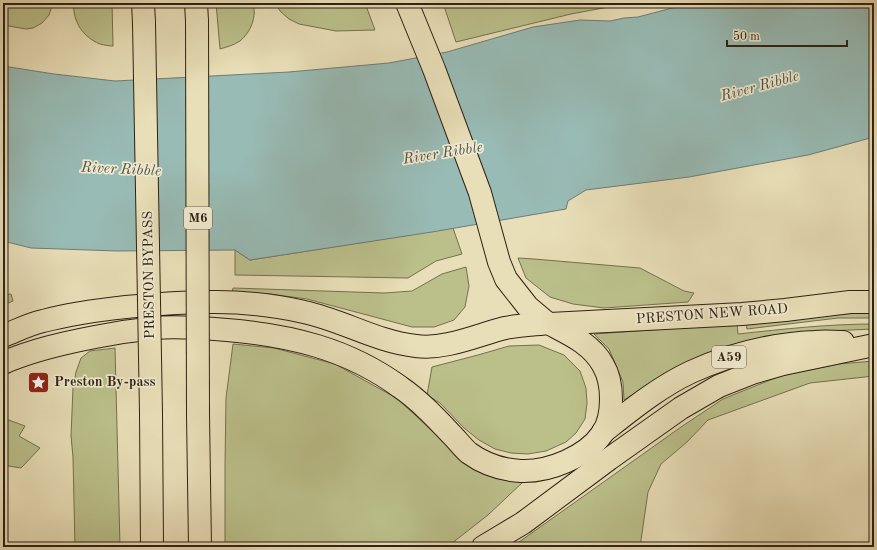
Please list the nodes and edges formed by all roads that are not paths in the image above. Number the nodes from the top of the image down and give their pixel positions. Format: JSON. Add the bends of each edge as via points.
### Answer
{"nodes":[{"id":1,"x":408,"y":5,"type":"edge"},
{"id":2,"x":196,"y":12,"type":"edge"},
{"id":3,"x":144,"y":13,"type":"edge"},
{"id":4,"x":874,"y":302,"type":"edge"},
{"id":5,"x":548,"y":324,"type":"junction"},
{"id":6,"x":3,"y":336,"type":"edge"},
{"id":7,"x":874,"y":345,"type":"edge"},
{"id":8,"x":3,"y":363,"type":"edge"},
{"id":9,"x":598,"y":439,"type":"junction"},
{"id":10,"x":152,"y":547,"type":"edge"},
{"id":11,"x":200,"y":547,"type":"edge"},
{"id":12,"x":474,"y":547,"type":"edge"},
{"id":13,"x":483,"y":547,"type":"edge"}],
"edges":[{"from":1,"to":5,"type":"highway","via":[[480,193],[506,279],[528,307]]},
{"from":2,"to":11,"type":"highway","number":"M6","bridge":true},
{"from":3,"to":10,"type":"highway","name":"PRESTON BYPASS","bridge":true},
{"from":4,"to":5,"type":"highway","name":"PRESTON NEW ROAD","via":[[850,302],[742,314]]},
{"from":5,"to":6,"type":"highway","name":"PRESTON NEW ROAD","via":[[506,328],[430,347],[399,343],[305,312],[274,306],[213,302],[163,303],[74,314],[42,321]]},
{"from":5,"to":9,"type":"highway","via":[[586,345],[604,365],[609,378],[611,407],[609,419]]},
{"from":7,"to":9,"type":"highway","number":"A59","via":[[817,341],[752,350],[720,360],[690,372],[668,385],[625,415]]},
{"from":7,"to":13,"type":"highway","via":[[783,364],[719,386],[681,408],[523,523]]},
{"from":8,"to":9,"type":"highway","via":[[56,345],[155,328],[186,327],[274,335],[330,350],[378,372],[426,408],[470,453],[486,463],[503,469],[537,471],[556,466],[576,456]]},
{"from":9,"to":12,"type":"highway","via":[[549,487]]}]}
